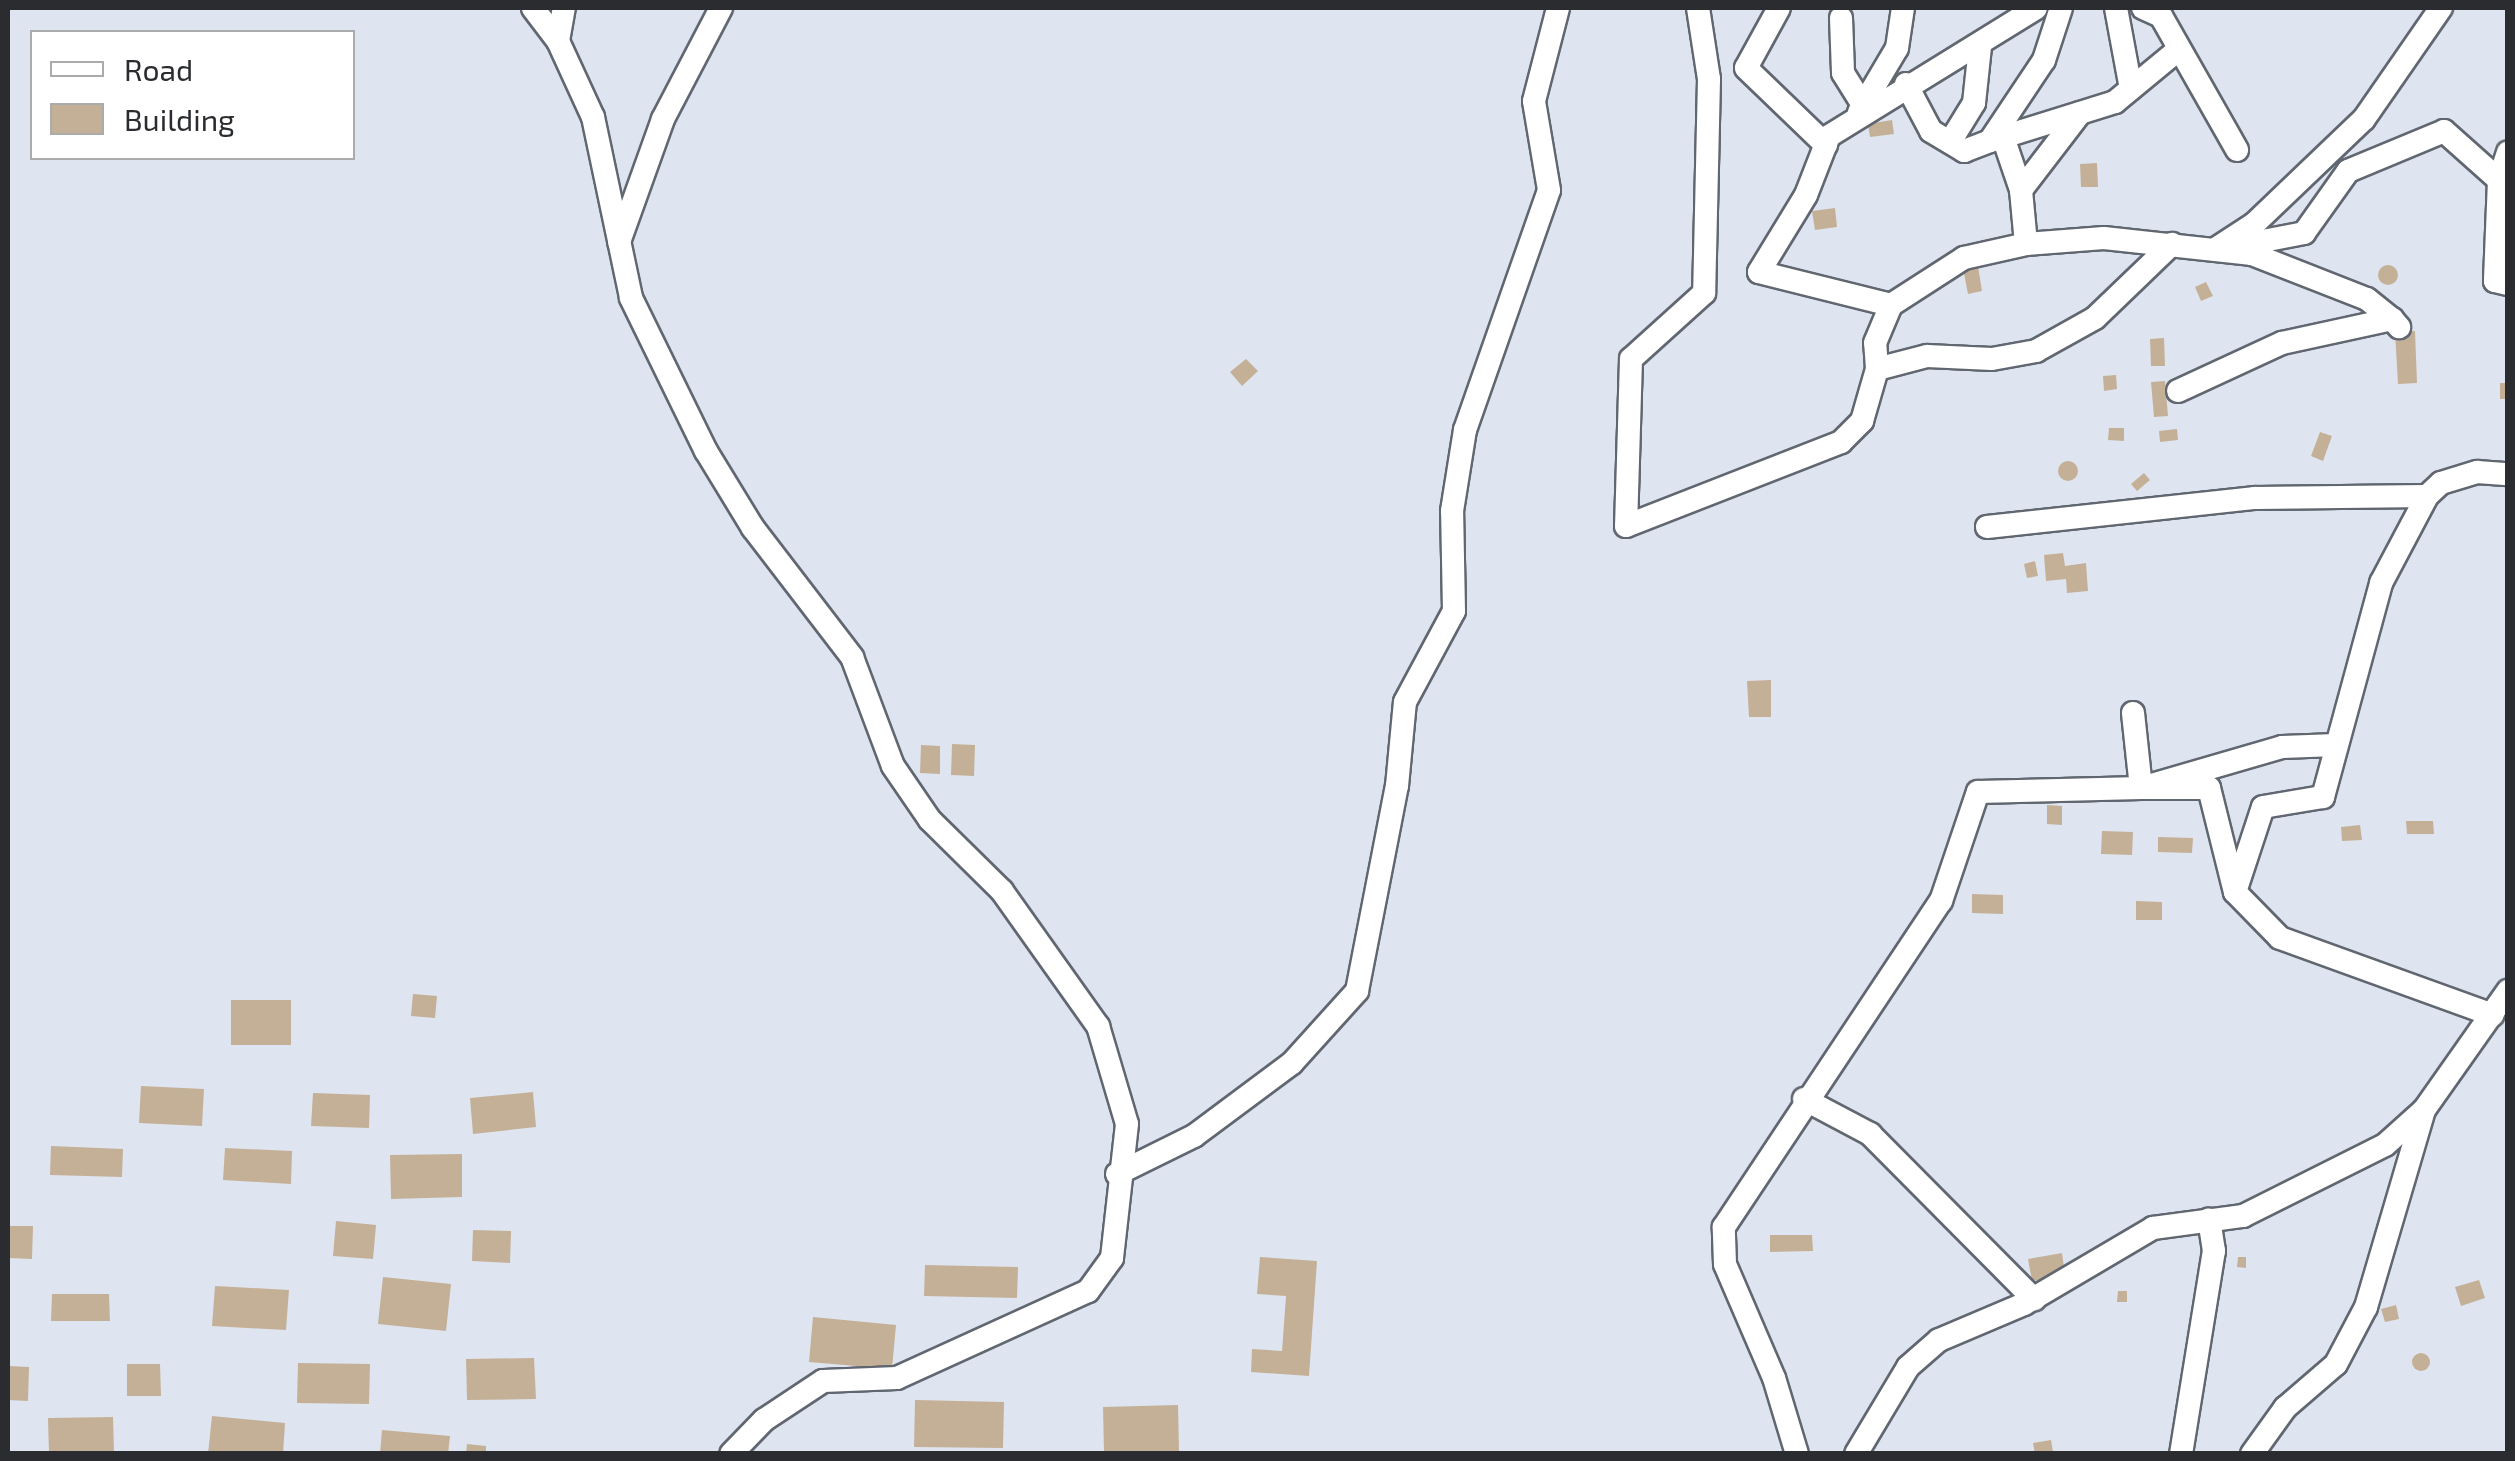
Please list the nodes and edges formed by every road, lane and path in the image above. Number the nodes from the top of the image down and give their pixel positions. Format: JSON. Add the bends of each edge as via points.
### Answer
{"nodes":[{"id":1,"x":533,"y":8,"type":"edge"},
{"id":2,"x":564,"y":8,"type":"edge"},
{"id":3,"x":721,"y":8,"type":"edge"},
{"id":4,"x":1558,"y":8,"type":"edge"},
{"id":5,"x":1698,"y":8,"type":"edge"},
{"id":6,"x":1779,"y":8,"type":"edge"},
{"id":7,"x":1904,"y":8,"type":"edge"},
{"id":8,"x":2036,"y":8,"type":"edge"},
{"id":9,"x":2061,"y":8,"type":"edge"},
{"id":10,"x":2116,"y":8,"type":"edge"},
{"id":11,"x":2143,"y":8,"type":"edge"},
{"id":12,"x":2441,"y":8,"type":"edge"},
{"id":13,"x":1841,"y":18,"type":"dead end"},
{"id":14,"x":558,"y":41,"type":"junction"},
{"id":15,"x":1980,"y":46,"type":"junction"},
{"id":16,"x":2178,"y":50,"type":"junction"},
{"id":17,"x":1906,"y":84,"type":"junction"},
{"id":18,"x":2131,"y":89,"type":"junction"},
{"id":19,"x":1859,"y":112,"type":"junction"},
{"id":20,"x":2080,"y":113,"type":"junction"},
{"id":21,"x":1996,"y":139,"type":"junction"},
{"id":22,"x":1950,"y":142,"type":"junction"},
{"id":23,"x":1826,"y":146,"type":"junction"},
{"id":24,"x":2237,"y":150,"type":"dead end"},
{"id":25,"x":2508,"y":152,"type":"edge"},
{"id":26,"x":2499,"y":180,"type":"junction"},
{"id":27,"x":2021,"y":190,"type":"junction"},
{"id":28,"x":2254,"y":224,"type":"junction"},
{"id":29,"x":2026,"y":244,"type":"junction"},
{"id":30,"x":2172,"y":244,"type":"junction"},
{"id":31,"x":2216,"y":248,"type":"junction"},
{"id":32,"x":617,"y":250,"type":"junction"},
{"id":33,"x":2252,"y":254,"type":"junction"},
{"id":34,"x":2508,"y":284,"type":"edge"},
{"id":35,"x":1891,"y":305,"type":"junction"},
{"id":36,"x":1877,"y":369,"type":"junction"},
{"id":37,"x":2178,"y":391,"type":"dead end"},
{"id":38,"x":2508,"y":474,"type":"edge"},
{"id":39,"x":2427,"y":496,"type":"junction"},
{"id":40,"x":1987,"y":527,"type":"dead end"},
{"id":41,"x":2133,"y":712,"type":"dead end"},
{"id":42,"x":2336,"y":745,"type":"junction"},
{"id":43,"x":2141,"y":788,"type":"junction"},
{"id":44,"x":2236,"y":892,"type":"junction"},
{"id":45,"x":2508,"y":991,"type":"edge"},
{"id":46,"x":2493,"y":1015,"type":"junction"},
{"id":47,"x":1804,"y":1099,"type":"junction"},
{"id":48,"x":2424,"y":1110,"type":"junction"},
{"id":49,"x":1117,"y":1174,"type":"junction"},
{"id":50,"x":2209,"y":1219,"type":"junction"},
{"id":51,"x":2034,"y":1299,"type":"junction"},
{"id":52,"x":731,"y":1454,"type":"edge"},
{"id":53,"x":1798,"y":1454,"type":"edge"},
{"id":54,"x":1856,"y":1454,"type":"edge"},
{"id":55,"x":2181,"y":1454,"type":"edge"},
{"id":56,"x":2252,"y":1454,"type":"edge"}],
"edges":[{"from":1,"to":14,"type":"street"},
{"from":2,"to":14,"type":"street"},
{"from":3,"to":32,"type":"street","via":[[663,120]]},
{"from":4,"to":49,"type":"street","via":[[1534,101],[1548,190],[1466,430],[1452,510],[1454,611],[1404,702],[1397,786],[1357,991],[1292,1062],[1194,1136]]},
{"from":5,"to":36,"type":"street","via":[[1708,78],[1704,293],[1631,359],[1626,526],[1841,442],[1862,421]]},
{"from":6,"to":23,"type":"street","via":[[1746,68]]},
{"from":7,"to":19,"type":"street","via":[[1896,48]]},
{"from":8,"to":15,"type":"street"},
{"from":9,"to":21,"type":"street","via":[[2044,60]]},
{"from":10,"to":18,"type":"street"},
{"from":11,"to":16,"type":"street","via":[[2161,16]]},
{"from":12,"to":28,"type":"street","via":[[2364,120]]},
{"from":13,"to":19,"type":"street","via":[[1843,73]]},
{"from":14,"to":32,"type":"street","via":[[593,118]]},
{"from":15,"to":17,"type":"street"},
{"from":15,"to":22,"type":"street","via":[[1974,102]]},
{"from":16,"to":18,"type":"street"},
{"from":16,"to":24,"type":"street"},
{"from":17,"to":19,"type":"street"},
{"from":17,"to":22,"type":"street","via":[[1931,131]]},
{"from":18,"to":20,"type":"street"},
{"from":19,"to":23,"type":"street"},
{"from":20,"to":21,"type":"street"},
{"from":20,"to":27,"type":"street"},
{"from":21,"to":22,"type":"street","via":[[1964,151]]},
{"from":21,"to":27,"type":"street"},
{"from":23,"to":35,"type":"street","via":[[1759,272]]},
{"from":25,"to":26,"type":"street"},
{"from":26,"to":33,"type":"street","via":[[2444,131],[2348,170],[2304,234],[2268,240]]},
{"from":26,"to":34,"type":"street","via":[[2495,281]]},
{"from":27,"to":29,"type":"street"},
{"from":28,"to":31,"type":"street"},
{"from":28,"to":33,"type":"street"},
{"from":29,"to":30,"type":"street","via":[[2104,238]]},
{"from":29,"to":35,"type":"street","via":[[1964,258]]},
{"from":30,"to":31,"type":"street"},
{"from":30,"to":36,"type":"street","via":[[2096,318],[2036,351],[1992,359],[1927,356]]},
{"from":31,"to":33,"type":"street"},
{"from":32,"to":49,"type":"street","via":[[631,298],[706,450],[753,528],[852,657],[892,766],[930,820],[1002,891],[1098,1026],[1127,1124]]},
{"from":33,"to":37,"type":"street","via":[[2368,298],[2395,323],[2282,344]]},
{"from":35,"to":36,"type":"street","via":[[1875,343]]},
{"from":38,"to":39,"type":"street","via":[[2477,472],[2441,483]]},
{"from":39,"to":40,"type":"street","via":[[2199,502]]},
{"from":39,"to":42,"type":"street","via":[[2381,582]]},
{"from":41,"to":43,"type":"street"},
{"from":42,"to":43,"type":"street","via":[[2282,746]]},
{"from":42,"to":44,"type":"street","via":[[2324,798],[2263,807]]},
{"from":43,"to":44,"type":"street","via":[[2209,788]]},
{"from":43,"to":47,"type":"street","via":[[1978,792],[1941,900]]},
{"from":44,"to":46,"type":"street","via":[[2280,938]]},
{"from":45,"to":46,"type":"street"},
{"from":46,"to":48,"type":"street"},
{"from":47,"to":51,"type":"street","via":[[1870,1134]]},
{"from":47,"to":53,"type":"street","via":[[1724,1228],[1724,1264],[1774,1378]]},
{"from":48,"to":50,"type":"street","via":[[2384,1145],[2242,1216]]},
{"from":48,"to":56,"type":"street","via":[[2366,1307],[2336,1364],[2286,1408]]},
{"from":49,"to":52,"type":"street","via":[[1112,1258],[1088,1291],[898,1378],[823,1381],[764,1420]]},
{"from":50,"to":51,"type":"street","via":[[2153,1228]]},
{"from":50,"to":55,"type":"street","via":[[2214,1250]]},
{"from":51,"to":54,"type":"street","via":[[1939,1340],[1908,1367]]}]}
